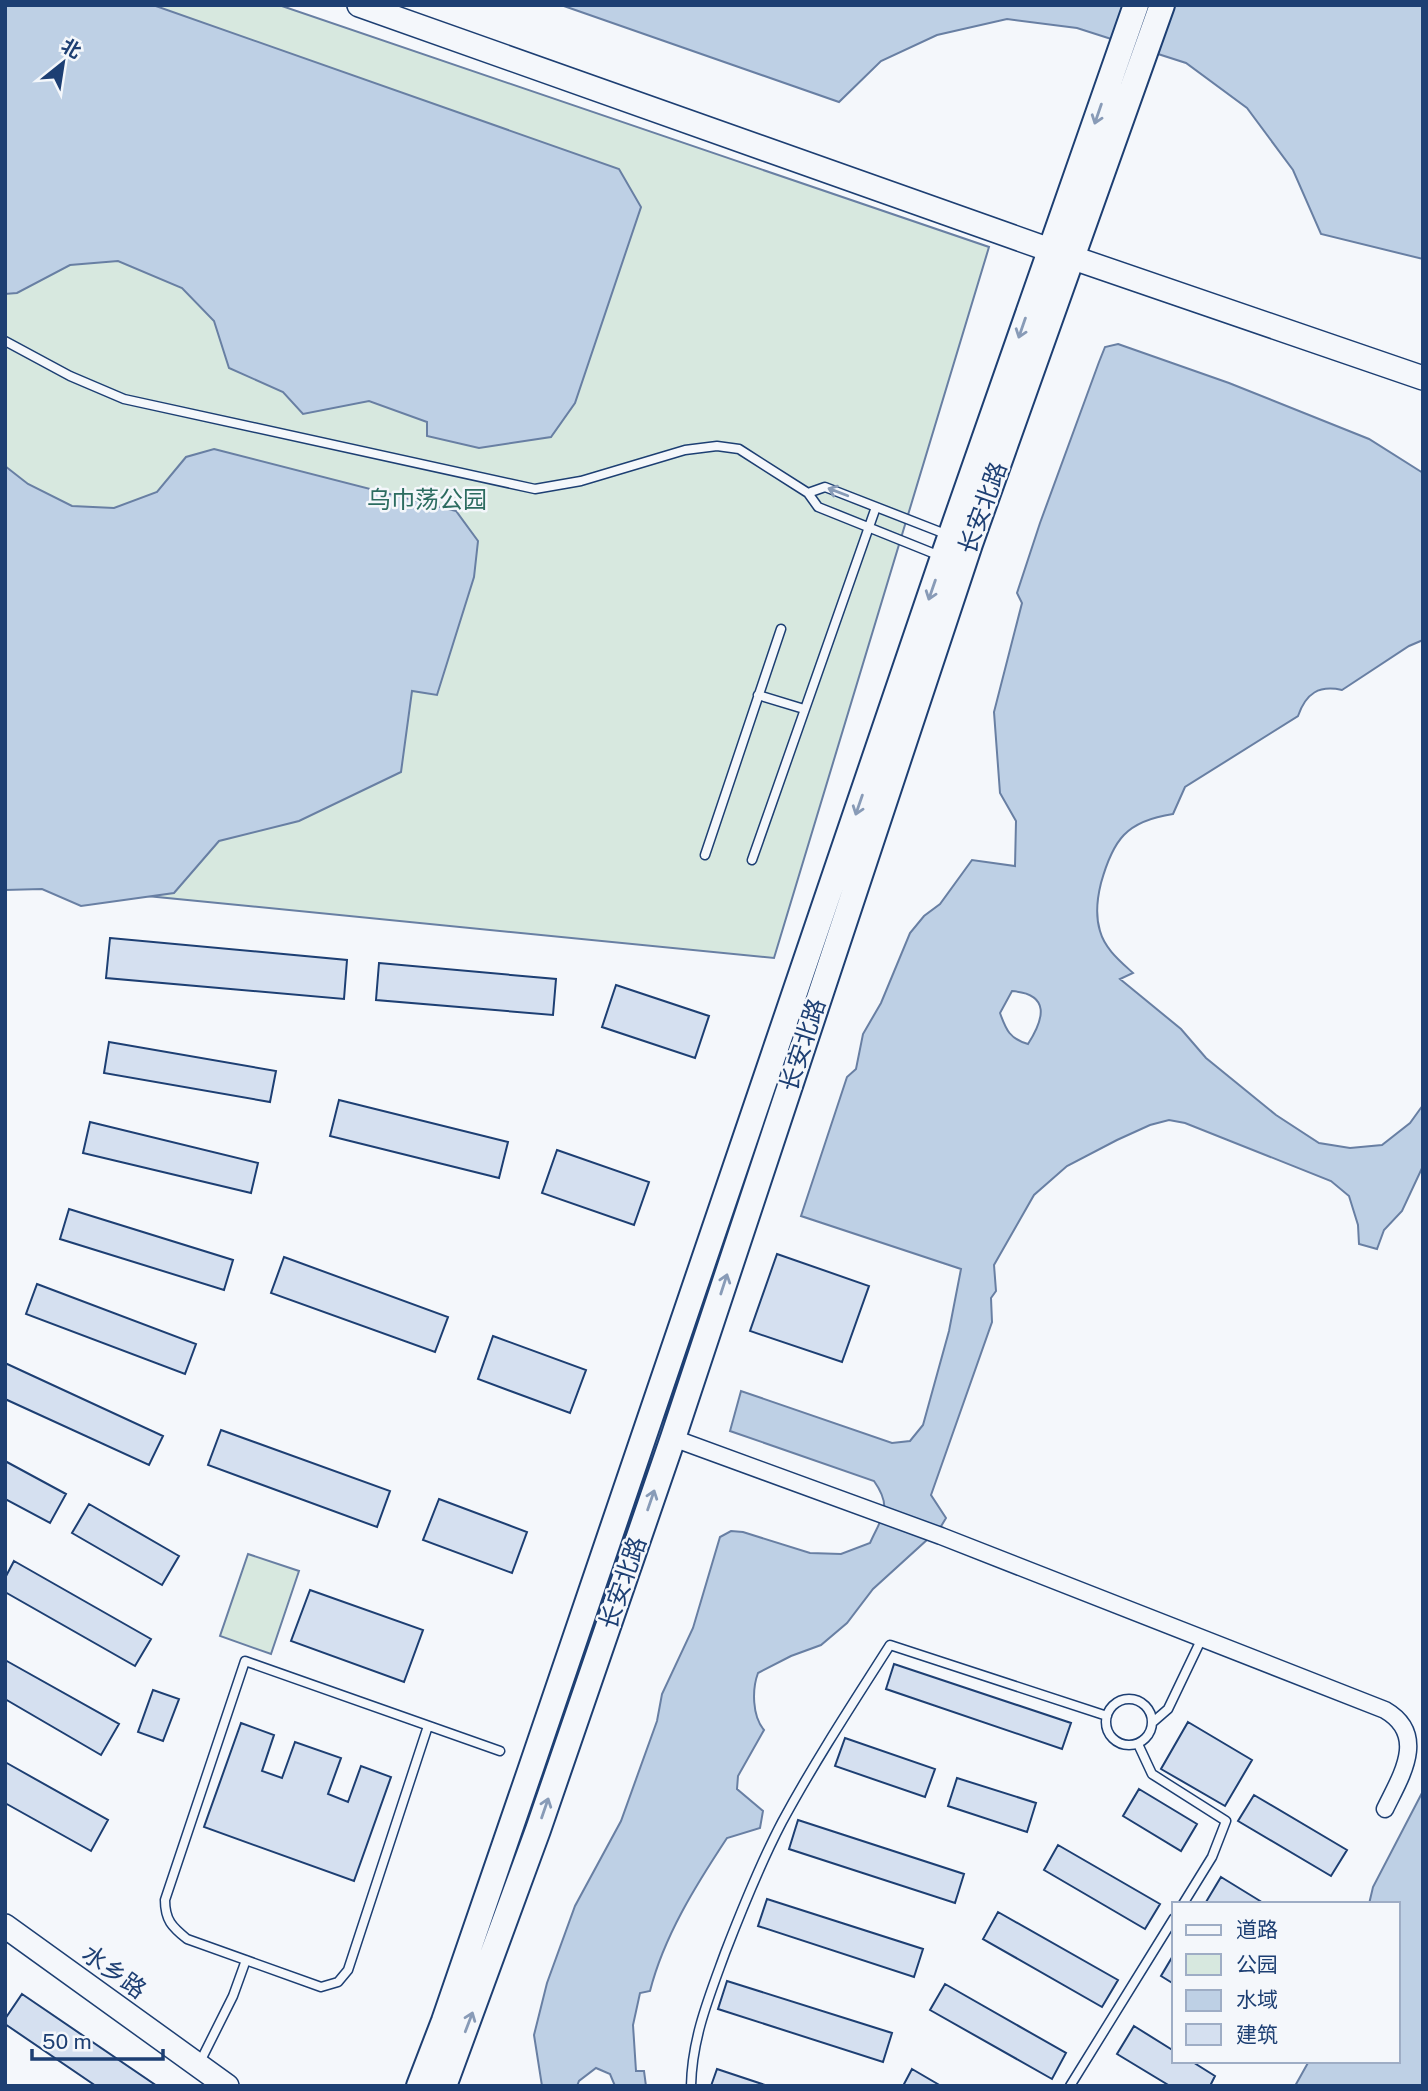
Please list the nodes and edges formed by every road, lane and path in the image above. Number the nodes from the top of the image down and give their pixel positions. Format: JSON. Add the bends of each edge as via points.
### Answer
{"nodes":[{"id":1,"x":359,"y":5,"type":"edge"},
{"id":2,"x":1136,"y":5,"type":"edge"},
{"id":3,"x":1162,"y":5,"type":"edge"},
{"id":4,"x":1132,"y":54,"type":"junction"},
{"id":5,"x":1050,"y":250,"type":"junction"},
{"id":6,"x":1074,"y":257,"type":"junction"},
{"id":7,"x":5,"y":341,"type":"edge"},
{"id":8,"x":1423,"y":378,"type":"edge"},
{"id":9,"x":808,"y":493,"type":"junction"},
{"id":10,"x":876,"y":507,"type":"junction"},
{"id":11,"x":868,"y":527,"type":"junction"},
{"id":12,"x":957,"y":550,"type":"junction"},
{"id":13,"x":781,"y":629,"type":"dead end"},
{"id":14,"x":758,"y":695,"type":"junction"},
{"id":15,"x":804,"y":709,"type":"junction"},
{"id":16,"x":705,"y":855,"type":"dead end"},
{"id":17,"x":752,"y":860,"type":"dead end"},
{"id":18,"x":673,"y":1438,"type":"junction"},
{"id":19,"x":1202,"y":1638,"type":"junction"},
{"id":20,"x":1107,"y":1716,"type":"junction"},
{"id":21,"x":1153,"y":1722,"type":"junction"},
{"id":22,"x":428,"y":1726,"type":"junction"},
{"id":23,"x":1138,"y":1744,"type":"junction"},
{"id":24,"x":500,"y":1751,"type":"dead end"},
{"id":25,"x":1385,"y":1809,"type":"dead end"},
{"id":26,"x":1184,"y":1902,"type":"edge"},
{"id":27,"x":1172,"y":1921,"type":"edge"},
{"id":28,"x":5,"y":1926,"type":"edge"},
{"id":29,"x":246,"y":1960,"type":"junction"},
{"id":30,"x":198,"y":2066,"type":"junction"},
{"id":31,"x":227,"y":2086,"type":"edge"},
{"id":32,"x":419,"y":2086,"type":"edge"},
{"id":33,"x":444,"y":2086,"type":"edge"},
{"id":34,"x":691,"y":2086,"type":"edge"},
{"id":35,"x":1070,"y":2086,"type":"edge"}],
"edges":[{"from":1,"to":5,"type":"main road"},
{"from":2,"to":4,"type":"main road","name":"长安北路"},
{"from":3,"to":4,"type":"main road","name":"长安北路"},
{"from":4,"to":5,"type":"main road","name":"长安北路","one_way":true},
{"from":4,"to":6,"type":"main road","name":"长安北路"},
{"from":5,"to":6,"type":"main road"},
{"from":5,"to":12,"type":"main road","name":"长安北路","one_way":true},
{"from":6,"to":8,"type":"main road"},
{"from":6,"to":12,"type":"main road","name":"长安北路"},
{"from":7,"to":9,"type":"lane","via":[[124,399],[535,489],[717,446],[739,449]]},
{"from":10,"to":9,"type":"lane","one_way":true,"via":[[825,487]]},
{"from":9,"to":11,"type":"lane","via":[[818,507]]},
{"from":10,"to":11,"type":"lane"},
{"from":10,"to":12,"type":"lane"},
{"from":11,"to":12,"type":"lane"},
{"from":11,"to":15,"type":"lane"},
{"from":18,"to":12,"type":"main road","name":"长安北路","one_way":true},
{"from":12,"to":32,"type":"main road","name":"长安北路","one_way":true},
{"from":13,"to":14,"type":"lane"},
{"from":14,"to":15,"type":"lane"},
{"from":14,"to":16,"type":"lane"},
{"from":15,"to":17,"type":"lane"},
{"from":18,"to":19,"type":"street"},
{"from":33,"to":18,"type":"main road","name":"长安北路","one_way":true},
{"from":19,"to":21,"type":"lane","via":[[1168,1709]]},
{"from":19,"to":25,"type":"street","via":[[1394,1715],[1409,1739],[1407,1764]]},
{"from":20,"to":21,"type":"lane","via":[[1119,1701],[1138,1700],[1146,1705]]},
{"from":20,"to":23,"type":"lane","via":[[1114,1739]]},
{"from":20,"to":34,"type":"lane","via":[[890,1645],[781,1824],[743,1908],[703,2011],[691,2057]]},
{"from":21,"to":23,"type":"lane"},
{"from":22,"to":24,"type":"lane"},
{"from":22,"to":29,"type":"lane","via":[[348,1970],[338,1982],[321,1987]]},
{"from":22,"to":29,"type":"lane","via":[[245,1661],[165,1900],[165,1915],[187,1939]]},
{"from":23,"to":26,"type":"lane","via":[[1152,1774],[1226,1821],[1212,1857]]},
{"from":27,"to":35,"type":"lane"},
{"from":28,"to":30,"type":"main road","name":"水乡路"},
{"from":29,"to":30,"type":"lane"},
{"from":30,"to":31,"type":"main road","name":"水乡路"}]}
